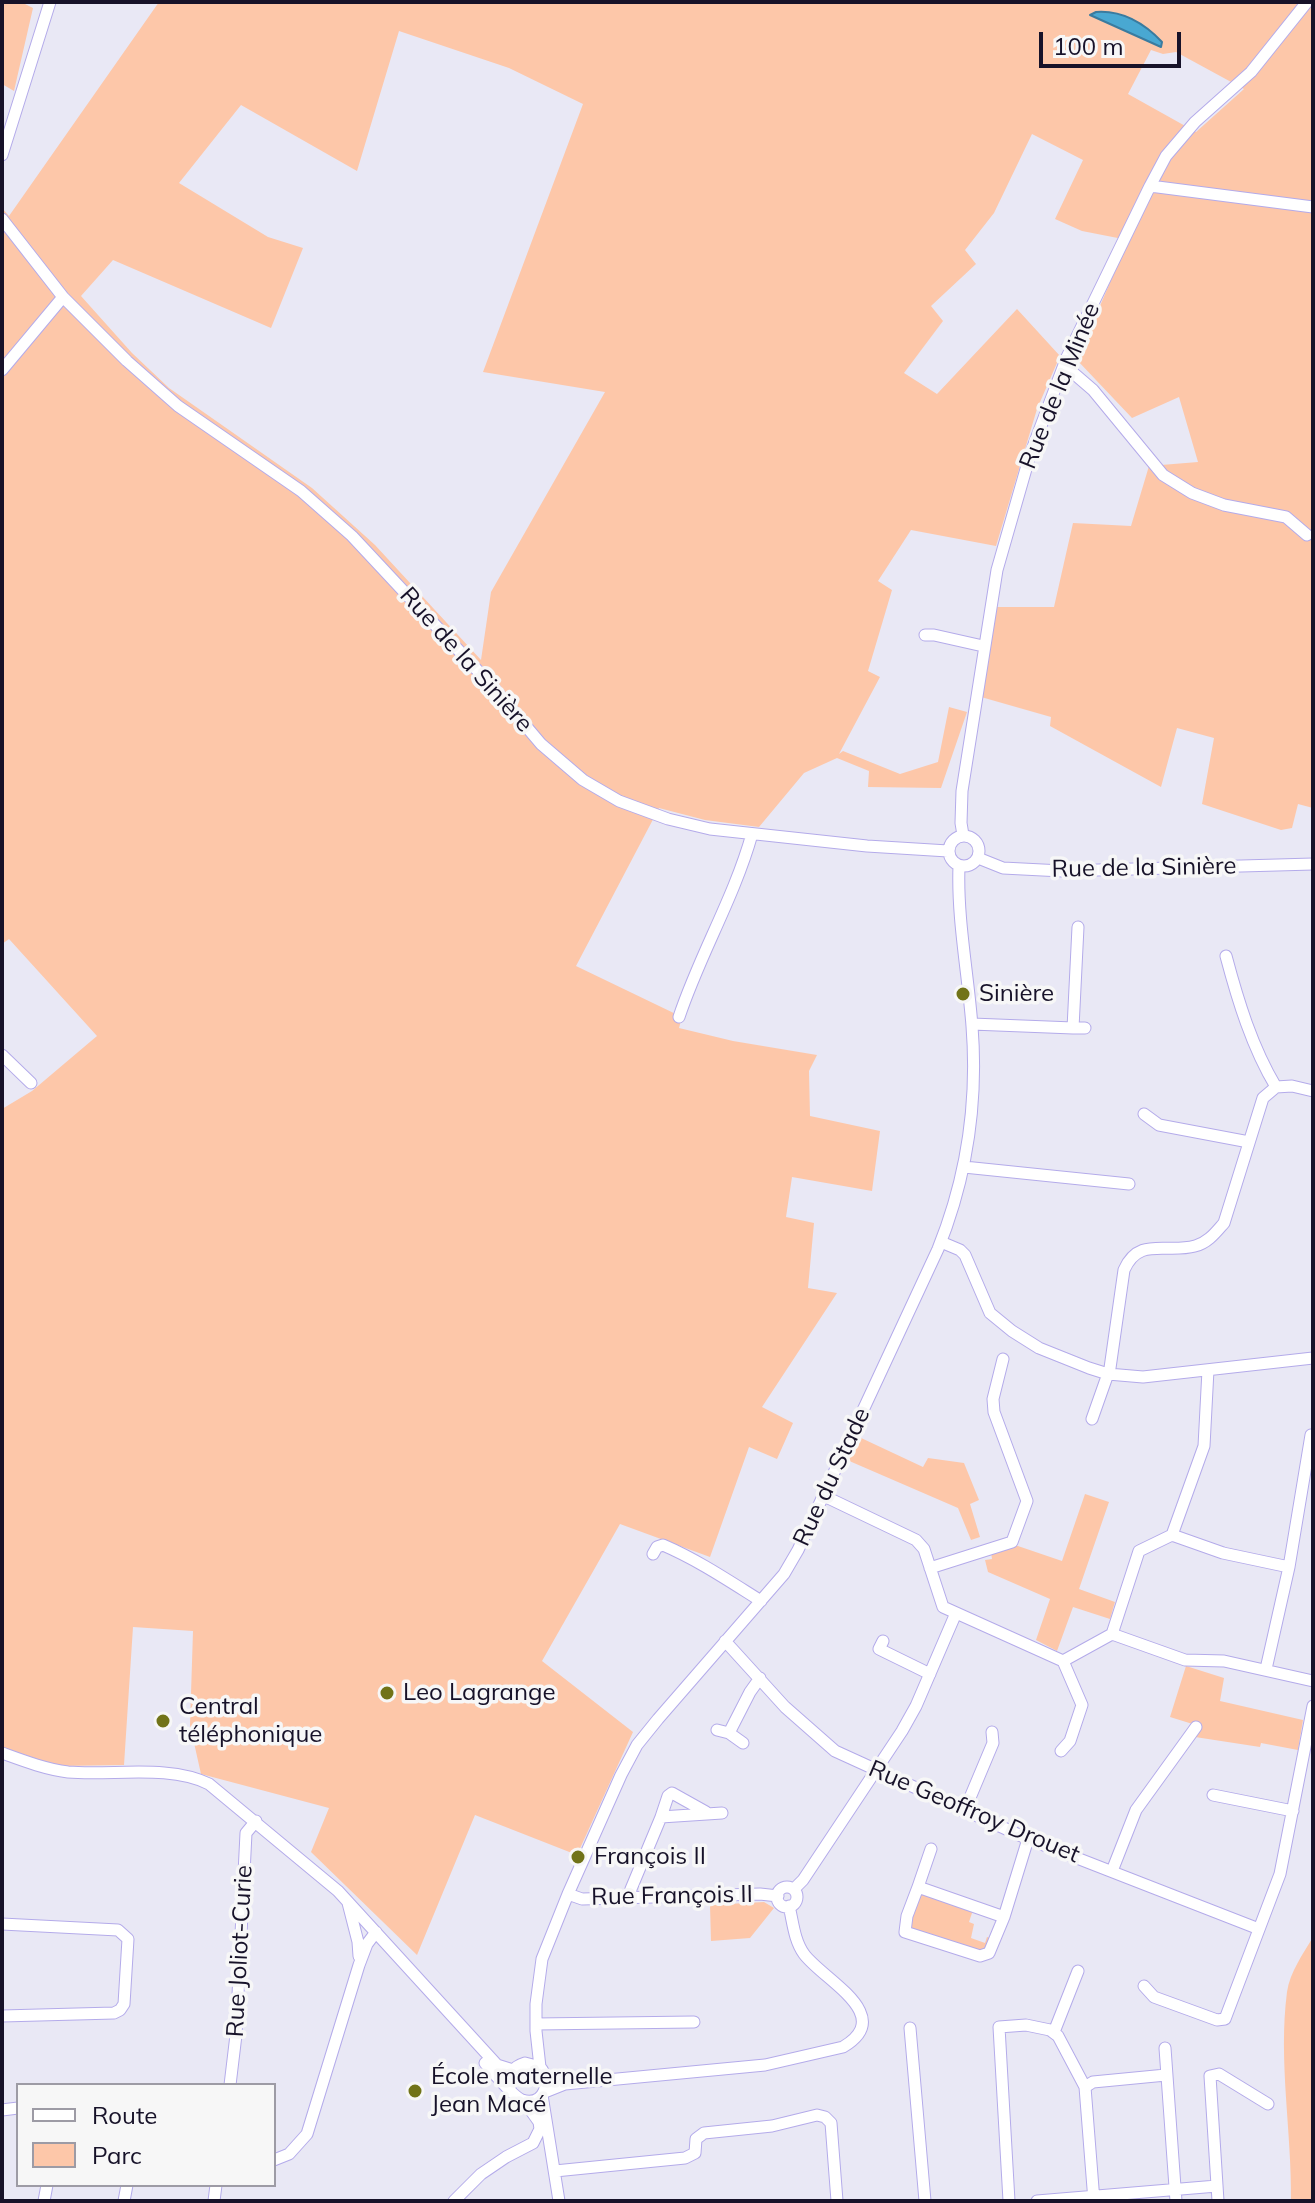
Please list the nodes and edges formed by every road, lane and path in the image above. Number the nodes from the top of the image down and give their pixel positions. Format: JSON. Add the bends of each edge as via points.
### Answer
{"nodes":[{"id":1,"x":50,"y":2,"type":"edge"},
{"id":2,"x":1307,"y":2,"type":"edge"},
{"id":3,"x":2,"y":155,"type":"edge"},
{"id":4,"x":1150,"y":186,"type":"junction"},
{"id":5,"x":1313,"y":207,"type":"edge"},
{"id":6,"x":2,"y":219,"type":"edge"},
{"id":7,"x":63,"y":297,"type":"junction"},
{"id":8,"x":1064,"y":365,"type":"junction"},
{"id":9,"x":2,"y":370,"type":"edge"},
{"id":10,"x":1307,"y":535,"type":"dead end"},
{"id":11,"x":925,"y":635,"type":"dead end"},
{"id":12,"x":983,"y":646,"type":"junction"},
{"id":13,"x":752,"y":834,"type":"junction"},
{"id":14,"x":963,"y":835,"type":"junction"},
{"id":15,"x":948,"y":851,"type":"junction"},
{"id":16,"x":978,"y":858,"type":"junction"},
{"id":17,"x":1313,"y":864,"type":"edge"},
{"id":18,"x":959,"y":866,"type":"junction"},
{"id":19,"x":1078,"y":927,"type":"dead end"},
{"id":20,"x":1226,"y":956,"type":"dead end"},
{"id":21,"x":679,"y":1017,"type":"dead end"},
{"id":22,"x":972,"y":1024,"type":"junction"},
{"id":23,"x":2,"y":1055,"type":"edge"},
{"id":24,"x":31,"y":1083,"type":"dead end"},
{"id":25,"x":1276,"y":1087,"type":"junction"},
{"id":26,"x":1313,"y":1091,"type":"edge"},
{"id":27,"x":1144,"y":1114,"type":"dead end"},
{"id":28,"x":1249,"y":1142,"type":"junction"},
{"id":29,"x":964,"y":1167,"type":"junction"},
{"id":30,"x":1129,"y":1184,"type":"dead end"},
{"id":31,"x":941,"y":1242,"type":"junction"},
{"id":32,"x":1313,"y":1358,"type":"edge"},
{"id":33,"x":1003,"y":1359,"type":"dead end"},
{"id":34,"x":1208,"y":1370,"type":"junction"},
{"id":35,"x":1108,"y":1374,"type":"junction"},
{"id":36,"x":1092,"y":1419,"type":"dead end"},
{"id":37,"x":1311,"y":1435,"type":"dead end"},
{"id":38,"x":824,"y":1496,"type":"junction"},
{"id":39,"x":1172,"y":1535,"type":"junction"},
{"id":40,"x":653,"y":1554,"type":"dead end"},
{"id":41,"x":1289,"y":1567,"type":"junction"},
{"id":42,"x":930,"y":1568,"type":"junction"},
{"id":43,"x":761,"y":1601,"type":"junction"},
{"id":44,"x":956,"y":1613,"type":"junction"},
{"id":45,"x":1112,"y":1634,"type":"junction"},
{"id":46,"x":725,"y":1641,"type":"junction"},
{"id":47,"x":883,"y":1641,"type":"dead end"},
{"id":48,"x":1063,"y":1661,"type":"junction"},
{"id":49,"x":1266,"y":1669,"type":"junction"},
{"id":50,"x":930,"y":1674,"type":"junction"},
{"id":51,"x":760,"y":1678,"type":"junction"},
{"id":52,"x":1313,"y":1681,"type":"edge"},
{"id":53,"x":1313,"y":1706,"type":"edge"},
{"id":54,"x":1196,"y":1727,"type":"dead end"},
{"id":55,"x":992,"y":1732,"type":"dead end"},
{"id":56,"x":743,"y":1743,"type":"dead end"},
{"id":57,"x":1061,"y":1751,"type":"dead end"},
{"id":58,"x":2,"y":1753,"type":"edge"},
{"id":59,"x":875,"y":1771,"type":"junction"},
{"id":60,"x":1213,"y":1795,"type":"dead end"},
{"id":61,"x":1293,"y":1811,"type":"junction"},
{"id":62,"x":706,"y":1812,"type":"junction"},
{"id":63,"x":964,"y":1812,"type":"junction"},
{"id":64,"x":722,"y":1813,"type":"dead end"},
{"id":65,"x":661,"y":1817,"type":"junction"},
{"id":66,"x":256,"y":1821,"type":"junction"},
{"id":67,"x":1028,"y":1839,"type":"junction"},
{"id":68,"x":931,"y":1849,"type":"dead end"},
{"id":69,"x":1112,"y":1871,"type":"junction"},
{"id":70,"x":918,"y":1887,"type":"junction"},
{"id":71,"x":794,"y":1889,"type":"junction"},
{"id":72,"x":568,"y":1894,"type":"junction"},
{"id":73,"x":778,"y":1896,"type":"junction"},
{"id":74,"x":630,"y":1897,"type":"junction"},
{"id":75,"x":347,"y":1901,"type":"junction"},
{"id":76,"x":789,"y":1906,"type":"junction"},
{"id":77,"x":1004,"y":1917,"type":"junction"},
{"id":78,"x":367,"y":1922,"type":"junction"},
{"id":79,"x":2,"y":1924,"type":"edge"},
{"id":80,"x":1259,"y":1929,"type":"junction"},
{"id":81,"x":357,"y":1935,"type":"junction"},
{"id":82,"x":380,"y":1936,"type":"junction"},
{"id":83,"x":359,"y":1965,"type":"junction"},
{"id":84,"x":1078,"y":1971,"type":"dead end"},
{"id":85,"x":1144,"y":1986,"type":"dead end"},
{"id":86,"x":2,"y":2016,"type":"edge"},
{"id":87,"x":694,"y":2022,"type":"dead end"},
{"id":88,"x":536,"y":2028,"type":"junction"},
{"id":89,"x":910,"y":2028,"type":"dead end"},
{"id":90,"x":1054,"y":2032,"type":"junction"},
{"id":91,"x":1165,"y":2048,"type":"dead end"},
{"id":92,"x":525,"y":2063,"type":"junction"},
{"id":93,"x":513,"y":2070,"type":"junction"},
{"id":94,"x":543,"y":2072,"type":"junction"},
{"id":95,"x":1166,"y":2075,"type":"junction"},
{"id":96,"x":230,"y":2083,"type":"edge"},
{"id":97,"x":565,"y":2084,"type":"junction"},
{"id":98,"x":1085,"y":2087,"type":"junction"},
{"id":99,"x":510,"y":2088,"type":"junction"},
{"id":100,"x":543,"y":2094,"type":"junction"},
{"id":101,"x":524,"y":2101,"type":"junction"},
{"id":102,"x":1268,"y":2104,"type":"dead end"},
{"id":103,"x":533,"y":2143,"type":"junction"},
{"id":104,"x":276,"y":2159,"type":"edge"},
{"id":105,"x":553,"y":2165,"type":"junction"},
{"id":106,"x":1217,"y":2186,"type":"junction"},
{"id":107,"x":1175,"y":2196,"type":"edge"},
{"id":108,"x":1094,"y":2198,"type":"edge"},
{"id":109,"x":454,"y":2201,"type":"edge"},
{"id":110,"x":559,"y":2201,"type":"edge"},
{"id":111,"x":837,"y":2201,"type":"edge"},
{"id":112,"x":925,"y":2201,"type":"edge"},
{"id":113,"x":1009,"y":2201,"type":"edge"},
{"id":114,"x":1037,"y":2201,"type":"edge"},
{"id":115,"x":1218,"y":2201,"type":"edge"}],
"edges":[{"from":1,"to":3,"type":"street"},
{"from":2,"to":4,"type":"street","name":"Rue de la Minée","via":[[1251,72],[1195,122],[1166,156]]},
{"from":4,"to":5,"type":"street"},
{"from":4,"to":8,"type":"street","name":"Rue de la Minée"},
{"from":6,"to":7,"type":"street","name":"Rue de la Sinière"},
{"from":7,"to":9,"type":"street"},
{"from":7,"to":13,"type":"street","name":"Rue de la Sinière","via":[[178,406],[301,491],[352,536],[541,744],[583,780],[619,801],[668,819]]},
{"from":8,"to":10,"type":"street","via":[[1103,401],[1163,475],[1224,505],[1286,517]]},
{"from":8,"to":12,"type":"street","name":"Rue de la Minée","via":[[1013,511]]},
{"from":11,"to":12,"type":"street"},
{"from":12,"to":14,"type":"street","name":"Rue de la Minée","via":[[962,791]]},
{"from":13,"to":15,"type":"street","name":"Rue de la Sinière"},
{"from":13,"to":21,"type":"street","via":[[737,883],[693,973]]},
{"from":14,"to":15,"type":"street"},
{"from":14,"to":16,"type":"street","via":[[977,842]]},
{"from":15,"to":18,"type":"street"},
{"from":16,"to":17,"type":"street","name":"Rue de la Sinière","via":[[1003,868],[1062,871]]},
{"from":16,"to":18,"type":"street"},
{"from":18,"to":22,"type":"street","name":"Rue du Stade"},
{"from":19,"to":22,"type":"street","via":[[1079,1028]]},
{"from":20,"to":25,"type":"street","via":[[1238,1000]]},
{"from":22,"to":29,"type":"street","name":"Rue du Stade","via":[[973,1099]]},
{"from":23,"to":24,"type":"street"},
{"from":25,"to":26,"type":"street"},
{"from":25,"to":28,"type":"street","via":[[1263,1098]]},
{"from":27,"to":28,"type":"street","via":[[1159,1125]]},
{"from":28,"to":35,"type":"street","via":[[1224,1223],[1211,1238],[1196,1246],[1145,1249],[1129,1259]]},
{"from":29,"to":30,"type":"street"},
{"from":29,"to":31,"type":"street","name":"Rue du Stade"},
{"from":31,"to":35,"type":"street","via":[[965,1255],[990,1313],[1012,1331],[1069,1361]]},
{"from":31,"to":38,"type":"street","name":"Rue du Stade"},
{"from":32,"to":34,"type":"street"},
{"from":33,"to":42,"type":"street","via":[[994,1412],[1027,1501],[1012,1542]]},
{"from":34,"to":35,"type":"street","via":[[1143,1377]]},
{"from":34,"to":39,"type":"street","via":[[1204,1446]]},
{"from":35,"to":36,"type":"street"},
{"from":37,"to":41,"type":"street"},
{"from":38,"to":42,"type":"street","via":[[916,1540]]},
{"from":38,"to":43,"type":"street","name":"Rue du Stade","via":[[784,1574]]},
{"from":39,"to":41,"type":"street"},
{"from":39,"to":45,"type":"street","via":[[1139,1551]]},
{"from":40,"to":43,"type":"street","via":[[663,1545],[671,1548]]},
{"from":41,"to":49,"type":"street"},
{"from":42,"to":44,"type":"street","via":[[943,1607]]},
{"from":43,"to":46,"type":"street","name":"Rue du Stade"},
{"from":44,"to":48,"type":"street"},
{"from":44,"to":50,"type":"street"},
{"from":45,"to":48,"type":"street"},
{"from":45,"to":49,"type":"street","via":[[1185,1660]]},
{"from":46,"to":51,"type":"street","name":"Rue Geoffroy Drouet"},
{"from":46,"to":72,"type":"street","name":"Rue du Stade","via":[[637,1745]]},
{"from":47,"to":50,"type":"street","via":[[879,1649]]},
{"from":48,"to":57,"type":"street","via":[[1082,1705],[1070,1741]]},
{"from":49,"to":52,"type":"street"},
{"from":50,"to":59,"type":"street"},
{"from":51,"to":56,"type":"street","via":[[723,1732]]},
{"from":51,"to":59,"type":"street","name":"Rue Geoffroy Drouet","via":[[826,1746]]},
{"from":53,"to":61,"type":"street"},
{"from":54,"to":69,"type":"street","via":[[1136,1810]]},
{"from":55,"to":63,"type":"street","via":[[993,1743]]},
{"from":58,"to":66,"type":"street","via":[[67,1772],[198,1778]]},
{"from":59,"to":63,"type":"street","name":"Rue Geoffroy Drouet"},
{"from":59,"to":71,"type":"street"},
{"from":60,"to":61,"type":"street"},
{"from":61,"to":80,"type":"street","via":[[1280,1874]]},
{"from":62,"to":64,"type":"street"},
{"from":62,"to":65,"type":"street"},
{"from":62,"to":65,"type":"street","via":[[672,1793]]},
{"from":63,"to":67,"type":"street","name":"Rue Geoffroy Drouet"},
{"from":65,"to":74,"type":"street"},
{"from":66,"to":75,"type":"street"},
{"from":66,"to":96,"type":"street","name":"Rue Joliot-Curie","via":[[246,1833]]},
{"from":67,"to":69,"type":"street","name":"Rue Geoffroy Drouet"},
{"from":67,"to":77,"type":"street"},
{"from":68,"to":70,"type":"street"},
{"from":69,"to":80,"type":"street","name":"Rue Geoffroy Drouet"},
{"from":70,"to":77,"type":"street"},
{"from":70,"to":77,"type":"street","via":[[905,1932],[980,1956],[989,1953]]},
{"from":71,"to":73,"type":"street","via":[[785,1887]]},
{"from":71,"to":76,"type":"street","via":[[797,1898]]},
{"from":72,"to":74,"type":"street","name":"Rue François II","via":[[582,1899]]},
{"from":72,"to":88,"type":"street","name":"Rue du Stade","via":[[542,1959]]},
{"from":73,"to":74,"type":"street","name":"Rue François II"},
{"from":73,"to":76,"type":"street"},
{"from":75,"to":78,"type":"street"},
{"from":75,"to":81,"type":"street"},
{"from":76,"to":97,"type":"street","via":[[805,1955],[857,2003],[863,2022],[852,2042],[765,2065]]},
{"from":78,"to":81,"type":"street"},
{"from":78,"to":82,"type":"street"},
{"from":79,"to":86,"type":"street","via":[[118,1930],[128,1939],[120,2010]]},
{"from":80,"to":85,"type":"street","via":[[1225,2019],[1154,1997]]},
{"from":81,"to":83,"type":"street"},
{"from":82,"to":83,"type":"street","via":[[367,1944]]},
{"from":82,"to":93,"type":"street","via":[[497,2065]]},
{"from":82,"to":99,"type":"street"},
{"from":83,"to":104,"type":"street","via":[[307,2134],[289,2154]]},
{"from":84,"to":90,"type":"street"},
{"from":87,"to":88,"type":"street"},
{"from":88,"to":92,"type":"street","name":"Rue du Stade"},
{"from":88,"to":94,"type":"street","name":"Rue du Stade"},
{"from":89,"to":112,"type":"street"},
{"from":90,"to":98,"type":"street"},
{"from":90,"to":113,"type":"street","via":[[1026,2025],[999,2027]]},
{"from":91,"to":95,"type":"street"},
{"from":92,"to":93,"type":"street"},
{"from":92,"to":94,"type":"street"},
{"from":93,"to":99,"type":"street"},
{"from":94,"to":97,"type":"street"},
{"from":94,"to":100,"type":"street"},
{"from":95,"to":98,"type":"street"},
{"from":95,"to":107,"type":"street"},
{"from":97,"to":100,"type":"street"},
{"from":98,"to":108,"type":"street"},
{"from":99,"to":101,"type":"street"},
{"from":100,"to":101,"type":"street"},
{"from":100,"to":105,"type":"street"},
{"from":101,"to":103,"type":"street","via":[[539,2122]]},
{"from":102,"to":106,"type":"street","via":[[1219,2074],[1210,2076]]},
{"from":103,"to":105,"type":"street"},
{"from":103,"to":109,"type":"street","via":[[481,2174]]},
{"from":105,"to":110,"type":"street"},
{"from":105,"to":111,"type":"street","via":[[685,2158],[695,2153],[696,2139],[704,2133],[817,2115],[831,2123]]},
{"from":106,"to":107,"type":"street"},
{"from":106,"to":115,"type":"street"},
{"from":107,"to":108,"type":"street"},
{"from":108,"to":114,"type":"street"}]}
